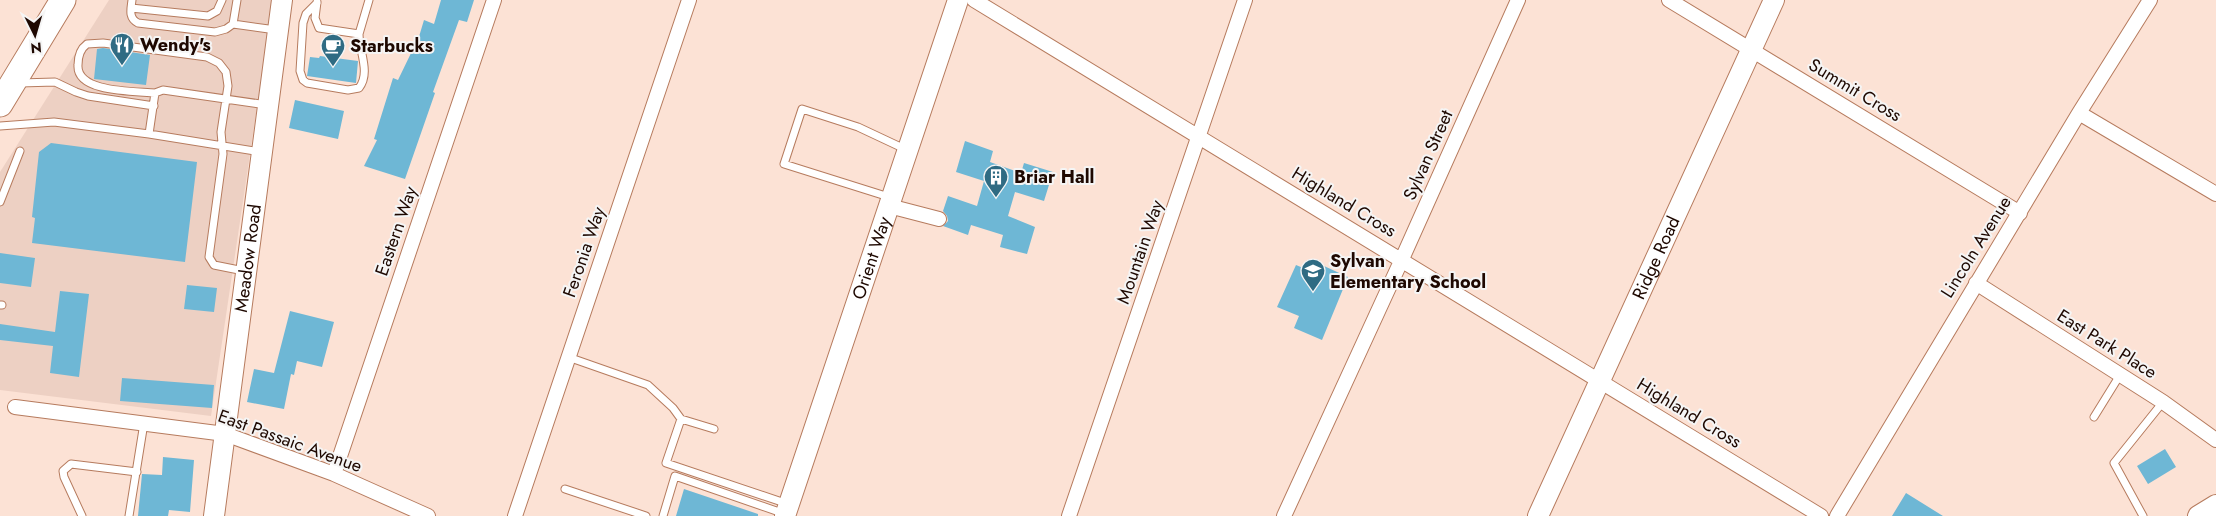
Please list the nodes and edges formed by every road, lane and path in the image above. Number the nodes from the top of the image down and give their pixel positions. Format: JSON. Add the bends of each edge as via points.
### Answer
{"nodes":[{"id":1,"x":63,"y":0,"type":"edge"},
{"id":2,"x":132,"y":0,"type":"edge"},
{"id":3,"x":222,"y":0,"type":"edge"},
{"id":4,"x":236,"y":0,"type":"edge"},
{"id":5,"x":282,"y":0,"type":"edge"},
{"id":6,"x":369,"y":0,"type":"edge"},
{"id":7,"x":494,"y":0,"type":"edge"},
{"id":8,"x":689,"y":0,"type":"edge"},
{"id":9,"x":958,"y":0,"type":"edge"},
{"id":10,"x":974,"y":0,"type":"edge"},
{"id":11,"x":1245,"y":0,"type":"edge"},
{"id":12,"x":1518,"y":0,"type":"edge"},
{"id":13,"x":1669,"y":0,"type":"edge"},
{"id":14,"x":1774,"y":0,"type":"edge"},
{"id":15,"x":2150,"y":0,"type":"edge"},
{"id":16,"x":317,"y":1,"type":"edge"},
{"id":17,"x":131,"y":8,"type":"junction"},
{"id":18,"x":233,"y":24,"type":"junction"},
{"id":19,"x":278,"y":31,"type":"junction"},
{"id":20,"x":359,"y":34,"type":"junction"},
{"id":21,"x":1752,"y":49,"type":"junction"},
{"id":22,"x":155,"y":93,"type":"junction"},
{"id":23,"x":6,"y":94,"type":"edge"},
{"id":24,"x":226,"y":99,"type":"junction"},
{"id":25,"x":269,"y":105,"type":"junction"},
{"id":26,"x":154,"y":106,"type":"junction"},
{"id":27,"x":2079,"y":113,"type":"junction"},
{"id":28,"x":0,"y":126,"type":"edge"},
{"id":29,"x":150,"y":134,"type":"junction"},
{"id":30,"x":1199,"y":136,"type":"junction"},
{"id":31,"x":222,"y":145,"type":"junction"},
{"id":32,"x":908,"y":150,"type":"junction"},
{"id":33,"x":20,"y":151,"type":"dead end"},
{"id":34,"x":262,"y":152,"type":"junction"},
{"id":35,"x":2216,"y":194,"type":"edge"},
{"id":36,"x":0,"y":202,"type":"edge"},
{"id":37,"x":891,"y":202,"type":"junction"},
{"id":38,"x":2020,"y":213,"type":"junction"},
{"id":39,"x":938,"y":219,"type":"dead end"},
{"id":40,"x":1402,"y":260,"type":"junction"},
{"id":41,"x":247,"y":271,"type":"junction"},
{"id":42,"x":1976,"y":283,"type":"junction"},
{"id":43,"x":568,"y":357,"type":"junction"},
{"id":44,"x":2120,"y":375,"type":"junction"},
{"id":45,"x":1600,"y":381,"type":"junction"},
{"id":46,"x":2163,"y":402,"type":"junction"},
{"id":47,"x":15,"y":407,"type":"dead end"},
{"id":48,"x":2094,"y":417,"type":"dead end"},
{"id":49,"x":682,"y":419,"type":"junction"},
{"id":50,"x":144,"y":422,"type":"junction"},
{"id":51,"x":714,"y":429,"type":"dead end"},
{"id":52,"x":225,"y":434,"type":"junction"},
{"id":53,"x":2216,"y":440,"type":"edge"},
{"id":54,"x":137,"y":472,"type":"junction"},
{"id":55,"x":334,"y":474,"type":"junction"},
{"id":56,"x":565,"y":489,"type":"dead end"},
{"id":57,"x":2216,"y":505,"type":"edge"},
{"id":58,"x":786,"y":512,"type":"edge"},
{"id":59,"x":82,"y":516,"type":"edge"},
{"id":60,"x":129,"y":516,"type":"edge"},
{"id":61,"x":214,"y":516,"type":"edge"},
{"id":62,"x":428,"y":516,"type":"edge"},
{"id":63,"x":515,"y":516,"type":"edge"},
{"id":64,"x":646,"y":516,"type":"edge"},
{"id":65,"x":663,"y":516,"type":"edge"},
{"id":66,"x":1069,"y":516,"type":"edge"},
{"id":67,"x":1284,"y":516,"type":"edge"},
{"id":68,"x":1538,"y":516,"type":"edge"},
{"id":69,"x":1821,"y":516,"type":"edge"},
{"id":70,"x":1836,"y":516,"type":"edge"},
{"id":71,"x":2143,"y":516,"type":"edge"},
{"id":72,"x":2198,"y":516,"type":"edge"}],
"edges":[{"from":1,"to":23,"type":"highway"},
{"from":2,"to":17,"type":"lane"},
{"from":3,"to":17,"type":"lane","via":[[217,10],[208,16]]},
{"from":4,"to":18,"type":"lane"},
{"from":5,"to":19,"type":"street","name":"Meadow Road"},
{"from":6,"to":20,"type":"lane"},
{"from":7,"to":55,"type":"street","name":"Eastern Way"},
{"from":8,"to":43,"type":"street","name":"Feronia Way"},
{"from":9,"to":32,"type":"street","name":"Orient Way"},
{"from":10,"to":30,"type":"street","name":"Highland Cross"},
{"from":11,"to":30,"type":"street","name":"Mountain Way"},
{"from":12,"to":40,"type":"street","name":"Sylvan Street"},
{"from":13,"to":21,"type":"street","name":"Summit Cross"},
{"from":14,"to":21,"type":"street","name":"Ridge Road"},
{"from":15,"to":27,"type":"street","name":"Lincoln Avenue"},
{"from":16,"to":20,"type":"lane","via":[[315,18],[320,28]]},
{"from":16,"to":20,"type":"lane","via":[[303,23],[300,71],[307,83],[348,90],[359,88],[363,81],[364,62]]},
{"from":17,"to":18,"type":"lane","via":[[132,18],[144,24],[215,32]]},
{"from":18,"to":19,"type":"lane"},
{"from":19,"to":25,"type":"street","name":"Meadow Road"},
{"from":21,"to":38,"type":"street","name":"Summit Cross"},
{"from":21,"to":45,"type":"street","name":"Ridge Road"},
{"from":22,"to":24,"type":"lane","via":[[163,90]]},
{"from":22,"to":24,"type":"lane","via":[[86,83],[78,69],[80,52],[87,44],[103,43],[213,59],[226,72]]},
{"from":22,"to":26,"type":"lane"},
{"from":23,"to":26,"type":"lane","via":[[55,82],[88,96]]},
{"from":24,"to":25,"type":"lane"},
{"from":24,"to":31,"type":"lane"},
{"from":25,"to":34,"type":"street","name":"Meadow Road"},
{"from":26,"to":29,"type":"lane"},
{"from":27,"to":35,"type":"street"},
{"from":27,"to":38,"type":"street","name":"Lincoln Avenue"},
{"from":28,"to":29,"type":"lane","via":[[42,122]]},
{"from":29,"to":31,"type":"lane"},
{"from":30,"to":40,"type":"street","name":"Highland Cross"},
{"from":30,"to":66,"type":"street","name":"Mountain Way"},
{"from":31,"to":34,"type":"lane"},
{"from":31,"to":41,"type":"lane","via":[[209,257],[214,265]]},
{"from":32,"to":37,"type":"street","name":"Orient Way"},
{"from":32,"to":37,"type":"lane","via":[[858,127],[802,108],[784,164],[856,186]]},
{"from":33,"to":36,"type":"lane"},
{"from":34,"to":41,"type":"street","name":"Meadow Road"},
{"from":37,"to":39,"type":"street"},
{"from":37,"to":58,"type":"street","name":"Orient Way"},
{"from":38,"to":42,"type":"street","name":"Lincoln Avenue"},
{"from":40,"to":45,"type":"street","name":"Highland Cross"},
{"from":40,"to":67,"type":"street","name":"Sylvan Street"},
{"from":41,"to":52,"type":"street","name":"Meadow Road"},
{"from":42,"to":44,"type":"street","name":"East Park Place"},
{"from":42,"to":70,"type":"street","name":"Lincoln Avenue"},
{"from":43,"to":49,"type":"lane","via":[[648,385]]},
{"from":43,"to":63,"type":"street","name":"Feronia Way"},
{"from":44,"to":46,"type":"street","name":"East Park Place"},
{"from":44,"to":48,"type":"lane"},
{"from":45,"to":68,"type":"street","name":"Ridge Road"},
{"from":45,"to":69,"type":"street","name":"Highland Cross"},
{"from":46,"to":53,"type":"street","name":"East Park Place"},
{"from":46,"to":71,"type":"lane","via":[[2114,463]]},
{"from":47,"to":50,"type":"street","name":"East Passaic Avenue"},
{"from":49,"to":51,"type":"lane"},
{"from":49,"to":58,"type":"lane","via":[[666,464]]},
{"from":50,"to":52,"type":"street","name":"East Passaic Avenue"},
{"from":50,"to":54,"type":"lane"},
{"from":52,"to":55,"type":"street","name":"East Passaic Avenue"},
{"from":52,"to":61,"type":"street","name":"Meadow Road"},
{"from":54,"to":59,"type":"lane","via":[[71,464],[66,467],[64,478]]},
{"from":54,"to":60,"type":"lane"},
{"from":55,"to":62,"type":"street","name":"East Passaic Avenue"},
{"from":56,"to":64,"type":"lane"},
{"from":57,"to":72,"type":"street"},
{"from":58,"to":65,"type":"lane","via":[[675,476]]}]}
